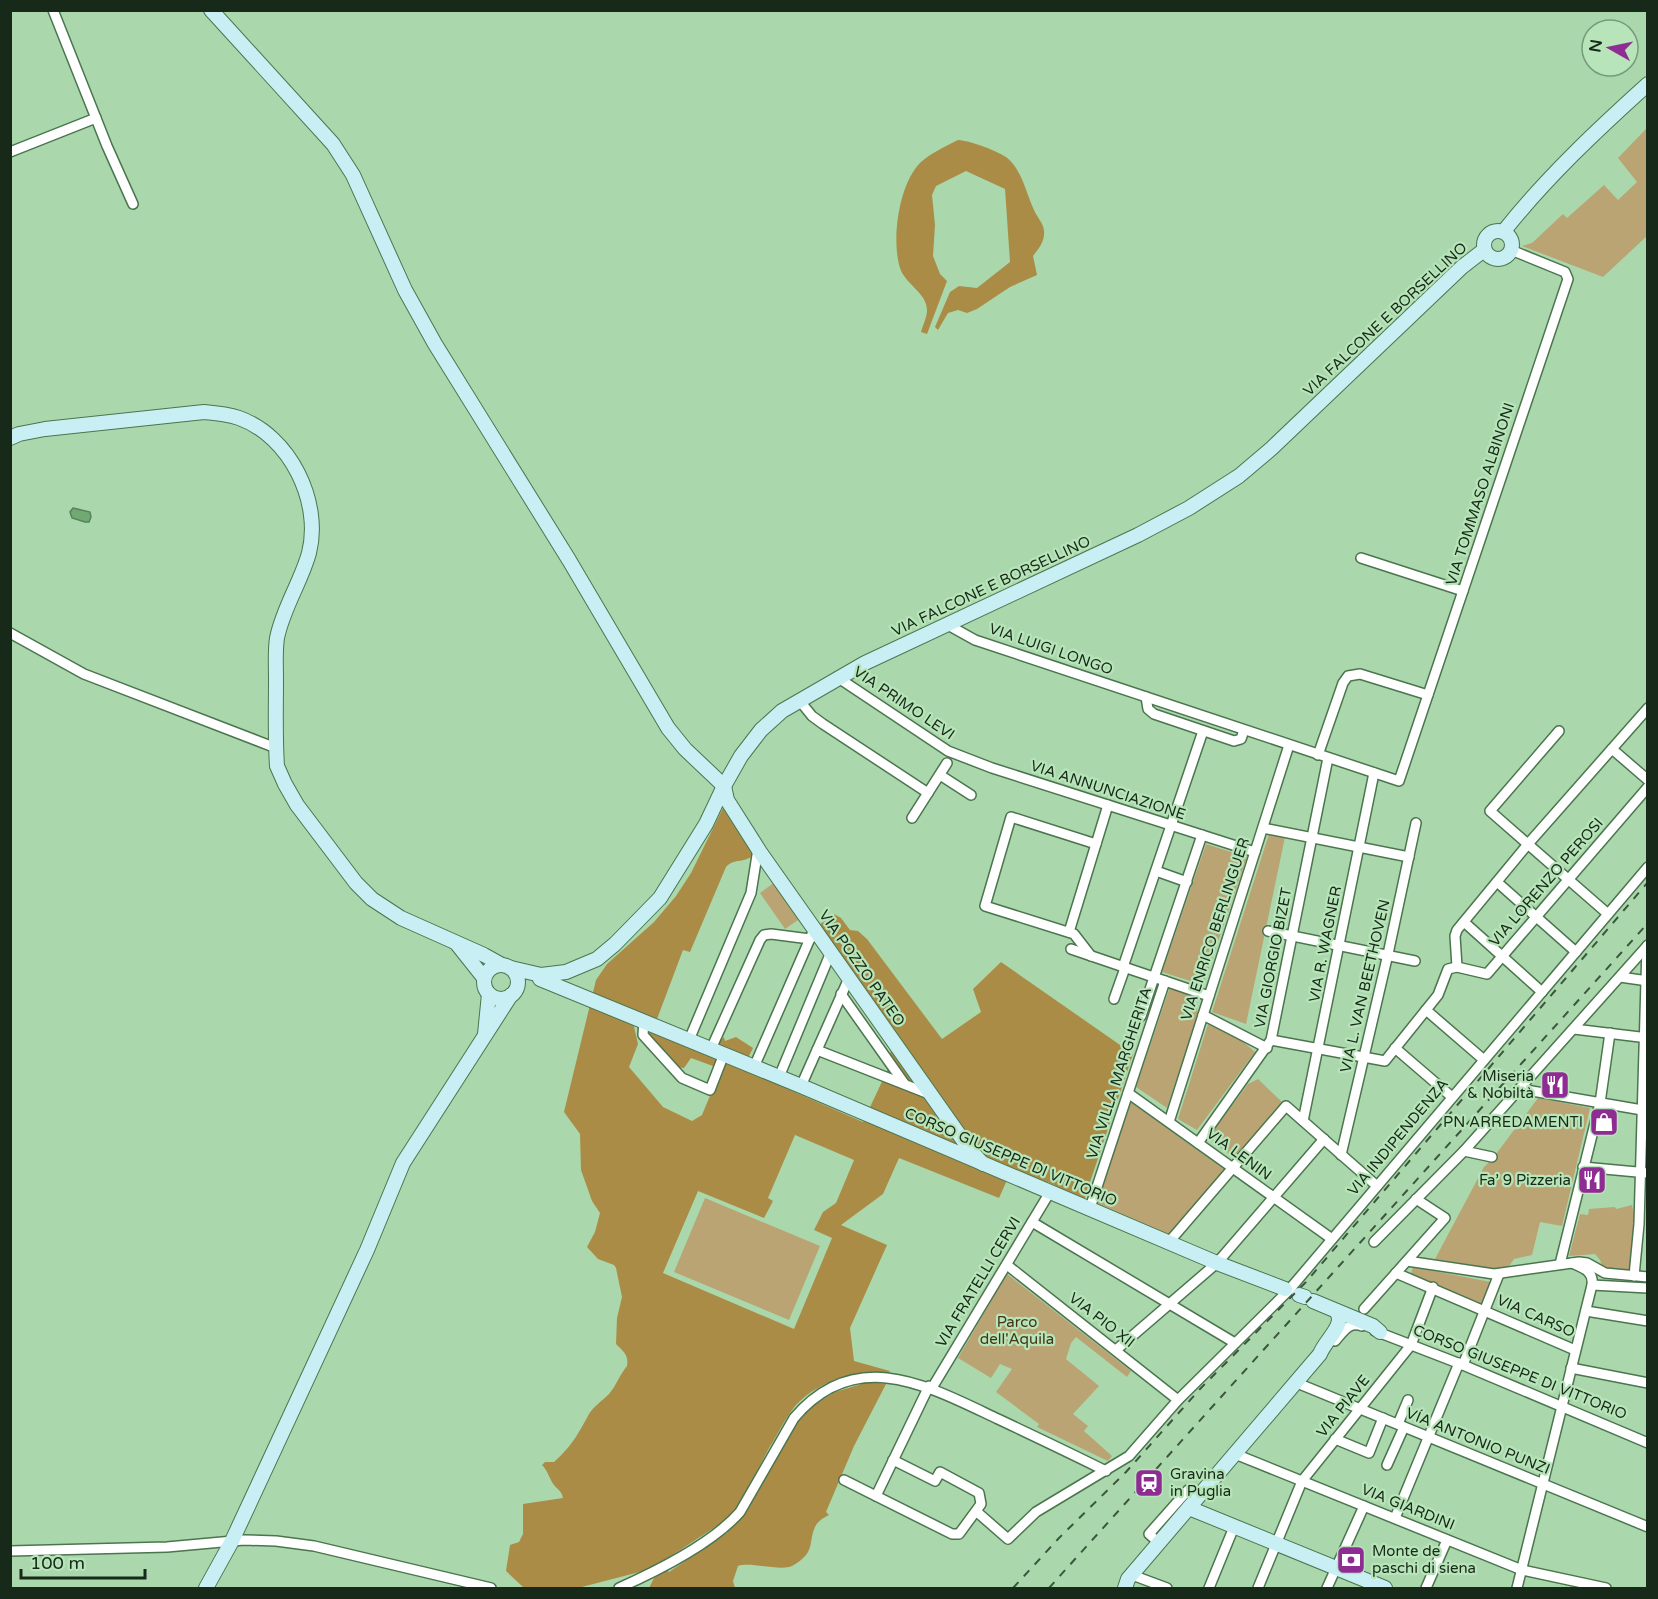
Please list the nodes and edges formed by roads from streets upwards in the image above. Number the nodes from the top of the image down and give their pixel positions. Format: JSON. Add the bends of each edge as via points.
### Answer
{"nodes":[{"id":1,"x":52,"y":10,"type":"edge"},
{"id":2,"x":211,"y":10,"type":"edge"},
{"id":3,"x":1647,"y":84,"type":"edge"},
{"id":4,"x":96,"y":118,"type":"junction"},
{"id":5,"x":10,"y":152,"type":"edge"},
{"id":6,"x":133,"y":204,"type":"dead end"},
{"id":7,"x":1504,"y":231,"type":"junction"},
{"id":8,"x":1484,"y":250,"type":"junction"},
{"id":9,"x":1511,"y":250,"type":"junction"},
{"id":10,"x":10,"y":438,"type":"edge"},
{"id":11,"x":1361,"y":558,"type":"dead end"},
{"id":12,"x":1463,"y":591,"type":"junction"},
{"id":13,"x":948,"y":625,"type":"junction"},
{"id":14,"x":10,"y":633,"type":"edge"},
{"id":15,"x":837,"y":677,"type":"junction"},
{"id":16,"x":1428,"y":695,"type":"junction"},
{"id":17,"x":1146,"y":697,"type":"junction"},
{"id":18,"x":799,"y":700,"type":"junction"},
{"id":19,"x":1647,"y":708,"type":"edge"},
{"id":20,"x":1244,"y":730,"type":"junction"},
{"id":21,"x":1203,"y":731,"type":"junction"},
{"id":22,"x":1559,"y":731,"type":"dead end"},
{"id":23,"x":1289,"y":745,"type":"junction"},
{"id":24,"x":276,"y":748,"type":"junction"},
{"id":25,"x":1612,"y":749,"type":"junction"},
{"id":26,"x":953,"y":754,"type":"joint"},
{"id":27,"x":1318,"y":754,"type":"junction"},
{"id":28,"x":1328,"y":758,"type":"junction"},
{"id":29,"x":947,"y":763,"type":"dead end"},
{"id":30,"x":1374,"y":773,"type":"junction"},
{"id":31,"x":940,"y":774,"type":"junction"},
{"id":32,"x":1647,"y":780,"type":"edge"},
{"id":33,"x":1400,"y":781,"type":"joint"},
{"id":34,"x":724,"y":786,"type":"junction"},
{"id":35,"x":1647,"y":787,"type":"edge"},
{"id":36,"x":928,"y":793,"type":"junction"},
{"id":37,"x":971,"y":795,"type":"dead end"},
{"id":38,"x":1108,"y":805,"type":"junction"},
{"id":39,"x":912,"y":818,"type":"dead end"},
{"id":40,"x":1416,"y":823,"type":"dead end"},
{"id":41,"x":1171,"y":825,"type":"junction"},
{"id":42,"x":1263,"y":828,"type":"junction"},
{"id":43,"x":1202,"y":835,"type":"junction"},
{"id":44,"x":1312,"y":838,"type":"junction"},
{"id":45,"x":1096,"y":844,"type":"junction"},
{"id":46,"x":1528,"y":844,"type":"junction"},
{"id":47,"x":1359,"y":847,"type":"junction"},
{"id":48,"x":758,"y":849,"type":"junction"},
{"id":49,"x":1255,"y":852,"type":"junction"},
{"id":50,"x":1409,"y":857,"type":"junction"},
{"id":51,"x":1647,"y":867,"type":"edge"},
{"id":52,"x":1156,"y":871,"type":"junction"},
{"id":53,"x":1568,"y":879,"type":"junction"},
{"id":54,"x":1187,"y":882,"type":"junction"},
{"id":55,"x":1497,"y":882,"type":"junction"},
{"id":56,"x":1608,"y":914,"type":"junction"},
{"id":57,"x":1536,"y":916,"type":"junction"},
{"id":58,"x":1464,"y":922,"type":"junction"},
{"id":59,"x":1268,"y":931,"type":"dead end"},
{"id":60,"x":1069,"y":932,"type":"junction"},
{"id":61,"x":812,"y":934,"type":"junction"},
{"id":62,"x":1293,"y":936,"type":"junction"},
{"id":63,"x":456,"y":942,"type":"junction"},
{"id":64,"x":1340,"y":945,"type":"junction"},
{"id":65,"x":1647,"y":946,"type":"edge"},
{"id":66,"x":1071,"y":949,"type":"dead end"},
{"id":67,"x":831,"y":952,"type":"junction"},
{"id":68,"x":1576,"y":952,"type":"junction"},
{"id":69,"x":1388,"y":954,"type":"junction"},
{"id":70,"x":1091,"y":956,"type":"junction"},
{"id":71,"x":1501,"y":956,"type":"junction"},
{"id":72,"x":1415,"y":961,"type":"dead end"},
{"id":73,"x":506,"y":967,"type":"junction"},
{"id":74,"x":1124,"y":967,"type":"junction"},
{"id":75,"x":1457,"y":967,"type":"junction"},
{"id":76,"x":544,"y":977,"type":"junction"},
{"id":77,"x":1620,"y":977,"type":"junction"},
{"id":78,"x":484,"y":978,"type":"junction"},
{"id":79,"x":849,"y":978,"type":"junction"},
{"id":80,"x":1154,"y":978,"type":"junction"},
{"id":81,"x":1165,"y":981,"type":"junction"},
{"id":82,"x":1647,"y":981,"type":"edge"},
{"id":83,"x":1542,"y":992,"type":"junction"},
{"id":84,"x":513,"y":993,"type":"junction"},
{"id":85,"x":489,"y":994,"type":"junction"},
{"id":86,"x":841,"y":994,"type":"junction"},
{"id":87,"x":1209,"y":996,"type":"junction"},
{"id":88,"x":1114,"y":999,"type":"dead end"},
{"id":89,"x":1426,"y":1010,"type":"junction"},
{"id":90,"x":1203,"y":1015,"type":"junction"},
{"id":91,"x":1141,"y":1016,"type":"dead end"},
{"id":92,"x":644,"y":1021,"type":"junction"},
{"id":93,"x":1574,"y":1029,"type":"junction"},
{"id":94,"x":1610,"y":1034,"type":"junction"},
{"id":95,"x":485,"y":1035,"type":"junction"},
{"id":96,"x":1646,"y":1038,"type":"edge"},
{"id":97,"x":689,"y":1040,"type":"junction"},
{"id":98,"x":1269,"y":1044,"type":"junction"},
{"id":99,"x":1319,"y":1048,"type":"junction"},
{"id":100,"x":1395,"y":1048,"type":"junction"},
{"id":101,"x":711,"y":1049,"type":"junction"},
{"id":102,"x":817,"y":1050,"type":"junction"},
{"id":103,"x":724,"y":1054,"type":"junction"},
{"id":104,"x":1365,"y":1057,"type":"junction"},
{"id":105,"x":1484,"y":1060,"type":"junction"},
{"id":106,"x":754,"y":1066,"type":"junction"},
{"id":107,"x":779,"y":1077,"type":"junction"},
{"id":108,"x":904,"y":1084,"type":"junction"},
{"id":109,"x":801,"y":1086,"type":"junction"},
{"id":110,"x":1520,"y":1089,"type":"junction"},
{"id":111,"x":1128,"y":1093,"type":"junction"},
{"id":112,"x":932,"y":1095,"type":"junction"},
{"id":113,"x":1452,"y":1097,"type":"junction"},
{"id":114,"x":1600,"y":1103,"type":"junction"},
{"id":115,"x":1645,"y":1111,"type":"edge"},
{"id":116,"x":1304,"y":1121,"type":"junction"},
{"id":117,"x":1169,"y":1122,"type":"junction"},
{"id":118,"x":1324,"y":1139,"type":"junction"},
{"id":119,"x":1198,"y":1143,"type":"junction"},
{"id":120,"x":1464,"y":1151,"type":"junction"},
{"id":121,"x":1341,"y":1155,"type":"junction"},
{"id":122,"x":1492,"y":1157,"type":"dead end"},
{"id":123,"x":984,"y":1164,"type":"junction"},
{"id":124,"x":1583,"y":1167,"type":"junction"},
{"id":125,"x":1233,"y":1168,"type":"junction"},
{"id":126,"x":1643,"y":1173,"type":"edge"},
{"id":127,"x":1377,"y":1186,"type":"junction"},
{"id":128,"x":1050,"y":1192,"type":"junction"},
{"id":129,"x":1274,"y":1197,"type":"junction"},
{"id":130,"x":1416,"y":1199,"type":"junction"},
{"id":131,"x":1090,"y":1208,"type":"junction"},
{"id":132,"x":1032,"y":1222,"type":"junction"},
{"id":133,"x":1332,"y":1239,"type":"junction"},
{"id":134,"x":1169,"y":1242,"type":"junction"},
{"id":135,"x":1374,"y":1242,"type":"dead end"},
{"id":136,"x":1407,"y":1261,"type":"junction"},
{"id":137,"x":1217,"y":1263,"type":"junction"},
{"id":138,"x":1572,"y":1263,"type":"junction"},
{"id":139,"x":1560,"y":1264,"type":"junction"},
{"id":140,"x":1007,"y":1265,"type":"junction"},
{"id":141,"x":1396,"y":1273,"type":"junction"},
{"id":142,"x":1499,"y":1274,"type":"junction"},
{"id":143,"x":1634,"y":1276,"type":"junction"},
{"id":144,"x":1647,"y":1277,"type":"edge"},
{"id":145,"x":1592,"y":1285,"type":"junction"},
{"id":146,"x":1433,"y":1287,"type":"junction"},
{"id":147,"x":1647,"y":1287,"type":"edge"},
{"id":148,"x":1298,"y":1294,"type":"junction"},
{"id":149,"x":1171,"y":1305,"type":"junction"},
{"id":150,"x":1364,"y":1308,"type":"dead end"},
{"id":151,"x":1485,"y":1310,"type":"junction"},
{"id":152,"x":1336,"y":1311,"type":"junction"},
{"id":153,"x":1586,"y":1311,"type":"junction"},
{"id":154,"x":1647,"y":1321,"type":"edge"},
{"id":155,"x":1380,"y":1332,"type":"junction"},
{"id":156,"x":1235,"y":1343,"type":"junction"},
{"id":157,"x":1411,"y":1345,"type":"junction"},
{"id":158,"x":1116,"y":1350,"type":"junction"},
{"id":159,"x":1575,"y":1350,"type":"junction"},
{"id":160,"x":1320,"y":1354,"type":"junction"},
{"id":161,"x":1461,"y":1364,"type":"junction"},
{"id":162,"x":1571,"y":1368,"type":"junction"},
{"id":163,"x":1298,"y":1383,"type":"junction"},
{"id":164,"x":1647,"y":1383,"type":"edge"},
{"id":165,"x":930,"y":1387,"type":"junction"},
{"id":166,"x":1178,"y":1400,"type":"junction"},
{"id":167,"x":1408,"y":1400,"type":"dead end"},
{"id":168,"x":1561,"y":1407,"type":"junction"},
{"id":169,"x":1359,"y":1408,"type":"junction"},
{"id":170,"x":1383,"y":1418,"type":"junction"},
{"id":171,"x":1401,"y":1426,"type":"junction"},
{"id":172,"x":1429,"y":1437,"type":"junction"},
{"id":173,"x":1335,"y":1439,"type":"junction"},
{"id":174,"x":1647,"y":1443,"type":"edge"},
{"id":175,"x":1235,"y":1454,"type":"junction"},
{"id":176,"x":893,"y":1461,"type":"junction"},
{"id":177,"x":1387,"y":1465,"type":"dead end"},
{"id":178,"x":1106,"y":1471,"type":"junction"},
{"id":179,"x":844,"y":1480,"type":"dead end"},
{"id":180,"x":1302,"y":1481,"type":"junction"},
{"id":181,"x":1542,"y":1484,"type":"junction"},
{"id":182,"x":876,"y":1496,"type":"junction"},
{"id":183,"x":1193,"y":1503,"type":"junction"},
{"id":184,"x":1364,"y":1506,"type":"junction"},
{"id":185,"x":977,"y":1512,"type":"junction"},
{"id":186,"x":1395,"y":1518,"type":"junction"},
{"id":187,"x":1234,"y":1527,"type":"junction"},
{"id":188,"x":1647,"y":1527,"type":"edge"},
{"id":189,"x":1447,"y":1540,"type":"junction"},
{"id":190,"x":232,"y":1541,"type":"junction"},
{"id":191,"x":1276,"y":1544,"type":"junction"},
{"id":192,"x":10,"y":1551,"type":"edge"},
{"id":193,"x":1335,"y":1568,"type":"junction"},
{"id":194,"x":1522,"y":1570,"type":"junction"},
{"id":195,"x":1126,"y":1583,"type":"edge"},
{"id":196,"x":206,"y":1588,"type":"edge"},
{"id":197,"x":491,"y":1588,"type":"edge"},
{"id":198,"x":619,"y":1588,"type":"edge"},
{"id":199,"x":1167,"y":1588,"type":"edge"},
{"id":200,"x":1209,"y":1588,"type":"edge"},
{"id":201,"x":1257,"y":1588,"type":"edge"},
{"id":202,"x":1327,"y":1588,"type":"edge"},
{"id":203,"x":1385,"y":1588,"type":"edge"},
{"id":204,"x":1426,"y":1588,"type":"edge"},
{"id":205,"x":1517,"y":1588,"type":"edge"},
{"id":206,"x":1606,"y":1588,"type":"edge"}],
"edges":[{"from":1,"to":4,"type":"street"},
{"from":2,"to":34,"type":"street","via":[[333,144],[353,175],[405,290],[435,344],[654,706],[685,749]]},
{"from":3,"to":7,"type":"street","via":[[1522,207]]},
{"from":4,"to":5,"type":"street"},
{"from":4,"to":6,"type":"street"},
{"from":7,"to":8,"type":"street","via":[[1486,236]]},
{"from":7,"to":9,"type":"street","via":[[1512,242]]},
{"from":8,"to":9,"type":"street","via":[[1495,259]]},
{"from":8,"to":13,"type":"street","name":"VIA FALCONE E BORSELLINO","via":[[1239,476],[1138,535]]},
{"from":9,"to":12,"type":"street","name":"VIA TOMMASO ALBINONI","via":[[1565,272],[1568,279]]},
{"from":10,"to":24,"type":"street","name":"VIA FALCONE E BORSELLINO","via":[[45,429],[204,412],[242,418],[271,438],[289,459],[306,491],[312,533],[309,554],[276,641]]},
{"from":11,"to":12,"type":"street"},
{"from":12,"to":16,"type":"street","name":"VIA TOMMASO ALBINONI"},
{"from":13,"to":15,"type":"street","name":"VIA FALCONE E BORSELLINO"},
{"from":13,"to":17,"type":"street","name":"VIA LUIGI LONGO","via":[[975,640]]},
{"from":14,"to":24,"type":"street","via":[[84,674]]},
{"from":15,"to":18,"type":"street","name":"VIA FALCONE E BORSELLINO"},
{"from":15,"to":26,"type":"street","name":"VIA PRIMO LEVI"},
{"from":16,"to":27,"type":"street","via":[[1360,674],[1348,676],[1342,683]]},
{"from":16,"to":33,"type":"street","name":"VIA TOMMASO ALBINONI"},
{"from":17,"to":20,"type":"street","name":"VIA LUIGI LONGO"},
{"from":17,"to":21,"type":"street","via":[[1148,709],[1154,714]]},
{"from":18,"to":34,"type":"street","name":"VIA FALCONE E BORSELLINO","via":[[762,730]]},
{"from":18,"to":36,"type":"street","via":[[823,724]]},
{"from":19,"to":25,"type":"street"},
{"from":20,"to":21,"type":"street","via":[[1238,741]]},
{"from":20,"to":23,"type":"street","name":"VIA LUIGI LONGO"},
{"from":21,"to":41,"type":"street"},
{"from":22,"to":46,"type":"street","via":[[1490,811]]},
{"from":23,"to":27,"type":"street","name":"VIA LUIGI LONGO"},
{"from":23,"to":42,"type":"street","name":"VIA ENRICO BERLINGUER"},
{"from":24,"to":63,"type":"street","name":"VIA FALCONE E BORSELLINO","via":[[277,766],[297,805],[356,883],[400,918]]},
{"from":25,"to":32,"type":"street"},
{"from":25,"to":46,"type":"street"},
{"from":26,"to":38,"type":"street","name":"VIA ANNUNCIAZIONE"},
{"from":27,"to":28,"type":"street","name":"VIA LUIGI LONGO"},
{"from":28,"to":30,"type":"street","name":"VIA LUIGI LONGO"},
{"from":28,"to":44,"type":"street","name":"VIA GIORGIO BIZET"},
{"from":29,"to":31,"type":"street"},
{"from":30,"to":33,"type":"street","name":"VIA LUIGI LONGO"},
{"from":30,"to":47,"type":"street","name":"VIA R. WAGNER"},
{"from":31,"to":36,"type":"street"},
{"from":31,"to":37,"type":"street"},
{"from":34,"to":48,"type":"street","name":"VIA POZZO PATEO","via":[[727,800]]},
{"from":34,"to":76,"type":"street","name":"VIA FALCONE E BORSELLINO","via":[[681,866],[660,898],[633,927],[597,959]]},
{"from":35,"to":53,"type":"street","name":"VIA LORENZO PEROSI"},
{"from":36,"to":39,"type":"street"},
{"from":38,"to":41,"type":"street","name":"VIA ANNUNCIAZIONE"},
{"from":38,"to":45,"type":"street"},
{"from":40,"to":50,"type":"street","name":"VIA L. VAN BEETHOVEN"},
{"from":41,"to":43,"type":"street","name":"VIA ANNUNCIAZIONE"},
{"from":41,"to":52,"type":"street"},
{"from":42,"to":44,"type":"street"},
{"from":42,"to":49,"type":"street","name":"VIA ENRICO BERLINGUER"},
{"from":43,"to":49,"type":"street","name":"VIA ANNUNCIAZIONE"},
{"from":43,"to":54,"type":"street","name":"VIA VILLA MARGHERITA"},
{"from":44,"to":47,"type":"street"},
{"from":44,"to":62,"type":"street","name":"VIA GIORGIO BIZET"},
{"from":45,"to":60,"type":"street"},
{"from":45,"to":60,"type":"street","via":[[1011,817],[985,906]]},
{"from":46,"to":53,"type":"street"},
{"from":46,"to":55,"type":"street"},
{"from":47,"to":50,"type":"street"},
{"from":47,"to":64,"type":"street","name":"VIA R. WAGNER"},
{"from":48,"to":61,"type":"street","name":"VIA POZZO PATEO"},
{"from":48,"to":97,"type":"street","via":[[751,893]]},
{"from":49,"to":87,"type":"street","name":"VIA ENRICO BERLINGUER"},
{"from":50,"to":69,"type":"street","name":"VIA L. VAN BEETHOVEN"},
{"from":51,"to":56,"type":"street","name":"VIA INDIPENDENZA"},
{"from":52,"to":54,"type":"street"},
{"from":52,"to":74,"type":"street"},
{"from":53,"to":56,"type":"street"},
{"from":53,"to":57,"type":"street","name":"VIA LORENZO PEROSI"},
{"from":54,"to":80,"type":"street","name":"VIA VILLA MARGHERITA"},
{"from":55,"to":57,"type":"street"},
{"from":55,"to":58,"type":"street"},
{"from":56,"to":68,"type":"street","name":"VIA INDIPENDENZA"},
{"from":57,"to":68,"type":"street"},
{"from":57,"to":71,"type":"street","name":"VIA LORENZO PEROSI"},
{"from":58,"to":71,"type":"street"},
{"from":58,"to":75,"type":"street","via":[[1455,936]]},
{"from":59,"to":62,"type":"street"},
{"from":60,"to":70,"type":"street"},
{"from":61,"to":67,"type":"street","name":"VIA POZZO PATEO"},
{"from":61,"to":101,"type":"street","via":[[764,935]]},
{"from":61,"to":106,"type":"street"},
{"from":62,"to":64,"type":"street"},
{"from":62,"to":98,"type":"street","name":"VIA GIORGIO BIZET"},
{"from":63,"to":73,"type":"street","name":"VIA FALCONE E BORSELLINO"},
{"from":63,"to":78,"type":"street"},
{"from":64,"to":69,"type":"street"},
{"from":64,"to":99,"type":"street","name":"VIA R. WAGNER"},
{"from":65,"to":77,"type":"street"},
{"from":65,"to":82,"type":"street"},
{"from":66,"to":70,"type":"street"},
{"from":67,"to":79,"type":"street","name":"VIA POZZO PATEO"},
{"from":67,"to":107,"type":"street"},
{"from":68,"to":83,"type":"street","name":"VIA INDIPENDENZA"},
{"from":69,"to":72,"type":"street"},
{"from":69,"to":104,"type":"street","name":"VIA L. VAN BEETHOVEN"},
{"from":70,"to":74,"type":"street"},
{"from":71,"to":75,"type":"street","name":"VIA LORENZO PEROSI","via":[[1486,974]]},
{"from":71,"to":83,"type":"street"},
{"from":73,"to":76,"type":"street","name":"VIA FALCONE E BORSELLINO"},
{"from":73,"to":78,"type":"street","via":[[489,970]]},
{"from":73,"to":84,"type":"street","via":[[518,981]]},
{"from":74,"to":80,"type":"street"},
{"from":74,"to":88,"type":"street"},
{"from":75,"to":89,"type":"street","via":[[1447,971],[1440,991]]},
{"from":76,"to":84,"type":"street","name":"VIA FALCONE E BORSELLINO"},
{"from":76,"to":92,"type":"street","name":"CORSO GIUSEPPE DI VITTORIO"},
{"from":77,"to":82,"type":"street"},
{"from":77,"to":93,"type":"street"},
{"from":78,"to":85,"type":"street"},
{"from":79,"to":86,"type":"street"},
{"from":79,"to":112,"type":"street","name":"VIA POZZO PATEO"},
{"from":80,"to":81,"type":"street"},
{"from":80,"to":91,"type":"street","name":"VIA VILLA MARGHERITA"},
{"from":81,"to":87,"type":"street"},
{"from":81,"to":111,"type":"street","name":"VIA VILLA MARGHERITA"},
{"from":82,"to":96,"type":"street"},
{"from":83,"to":105,"type":"street","name":"VIA INDIPENDENZA"},
{"from":84,"to":85,"type":"street","via":[[497,999]]},
{"from":84,"to":95,"type":"street"},
{"from":85,"to":95,"type":"street"},
{"from":86,"to":102,"type":"street"},
{"from":86,"to":108,"type":"street"},
{"from":87,"to":90,"type":"street","name":"VIA ENRICO BERLINGUER"},
{"from":89,"to":100,"type":"street"},
{"from":89,"to":105,"type":"street"},
{"from":90,"to":98,"type":"street"},
{"from":90,"to":117,"type":"street","name":"VIA ENRICO BERLINGUER"},
{"from":92,"to":97,"type":"street","name":"CORSO GIUSEPPE DI VITTORIO"},
{"from":92,"to":103,"type":"street","via":[[643,1035],[685,1080],[710,1090]]},
{"from":93,"to":94,"type":"street"},
{"from":93,"to":110,"type":"street"},
{"from":94,"to":96,"type":"street"},
{"from":94,"to":114,"type":"street"},
{"from":95,"to":190,"type":"street","via":[[403,1163],[367,1250]]},
{"from":96,"to":115,"type":"street"},
{"from":97,"to":101,"type":"street","name":"CORSO GIUSEPPE DI VITTORIO"},
{"from":98,"to":99,"type":"street"},
{"from":98,"to":119,"type":"street","name":"VIA GIORGIO BIZET"},
{"from":99,"to":104,"type":"street"},
{"from":99,"to":116,"type":"street","name":"VIA R. WAGNER"},
{"from":100,"to":104,"type":"street","via":[[1385,1060]]},
{"from":100,"to":113,"type":"street"},
{"from":101,"to":103,"type":"street","name":"CORSO GIUSEPPE DI VITTORIO"},
{"from":102,"to":108,"type":"street"},
{"from":102,"to":109,"type":"street"},
{"from":103,"to":106,"type":"street","name":"CORSO GIUSEPPE DI VITTORIO"},
{"from":104,"to":121,"type":"street","name":"VIA L. VAN BEETHOVEN"},
{"from":105,"to":113,"type":"street","name":"VIA INDIPENDENZA"},
{"from":106,"to":107,"type":"street","name":"CORSO GIUSEPPE DI VITTORIO"},
{"from":107,"to":109,"type":"street","name":"CORSO GIUSEPPE DI VITTORIO"},
{"from":108,"to":112,"type":"street"},
{"from":109,"to":123,"type":"street","name":"CORSO GIUSEPPE DI VITTORIO"},
{"from":110,"to":114,"type":"street"},
{"from":110,"to":120,"type":"street"},
{"from":111,"to":117,"type":"street","name":"VIA LENIN"},
{"from":111,"to":131,"type":"street","name":"VIA VILLA MARGHERITA"},
{"from":112,"to":123,"type":"street","name":"VIA POZZO PATEO"},
{"from":113,"to":127,"type":"street","name":"VIA INDIPENDENZA"},
{"from":114,"to":115,"type":"street"},
{"from":114,"to":124,"type":"street"},
{"from":115,"to":126,"type":"street"},
{"from":116,"to":118,"type":"street"},
{"from":116,"to":125,"type":"street","via":[[1286,1106]]},
{"from":117,"to":119,"type":"street","name":"VIA LENIN"},
{"from":118,"to":121,"type":"street"},
{"from":118,"to":129,"type":"street"},
{"from":119,"to":125,"type":"street","name":"VIA LENIN"},
{"from":120,"to":122,"type":"street"},
{"from":120,"to":130,"type":"street"},
{"from":121,"to":127,"type":"street"},
{"from":123,"to":128,"type":"street","name":"CORSO GIUSEPPE DI VITTORIO"},
{"from":124,"to":126,"type":"street"},
{"from":124,"to":139,"type":"street"},
{"from":125,"to":129,"type":"street","name":"VIA LENIN"},
{"from":125,"to":134,"type":"street"},
{"from":126,"to":143,"type":"street"},
{"from":127,"to":133,"type":"street","name":"VIA INDIPENDENZA"},
{"from":128,"to":131,"type":"street","name":"CORSO GIUSEPPE DI VITTORIO"},
{"from":128,"to":132,"type":"street","name":"VIA FRATELLI CERVI"},
{"from":129,"to":133,"type":"street","name":"VIA LENIN"},
{"from":129,"to":137,"type":"street"},
{"from":130,"to":135,"type":"street"},
{"from":130,"to":136,"type":"street","via":[[1445,1218]]},
{"from":131,"to":134,"type":"street","name":"CORSO GIUSEPPE DI VITTORIO"},
{"from":132,"to":140,"type":"street","name":"VIA FRATELLI CERVI"},
{"from":132,"to":149,"type":"street"},
{"from":133,"to":148,"type":"street","name":"VIA INDIPENDENZA"},
{"from":134,"to":137,"type":"street","name":"CORSO GIUSEPPE DI VITTORIO"},
{"from":136,"to":141,"type":"street"},
{"from":136,"to":142,"type":"street"},
{"from":137,"to":148,"type":"street","name":"CORSO GIUSEPPE DI VITTORIO"},
{"from":137,"to":149,"type":"street"},
{"from":138,"to":139,"type":"street"},
{"from":138,"to":143,"type":"street","via":[[1584,1263],[1605,1273]]},
{"from":138,"to":145,"type":"street","via":[[1590,1273]]},
{"from":139,"to":142,"type":"street"},
{"from":140,"to":158,"type":"street","name":"VIA PIO XII"},
{"from":140,"to":165,"type":"street","name":"VIA FRATELLI CERVI"},
{"from":141,"to":146,"type":"street","name":"VIA CARSO"},
{"from":141,"to":150,"type":"street"},
{"from":142,"to":151,"type":"street"},
{"from":143,"to":144,"type":"street"},
{"from":145,"to":147,"type":"street"},
{"from":145,"to":153,"type":"street"},
{"from":146,"to":151,"type":"street","name":"VIA CARSO"},
{"from":146,"to":157,"type":"street","name":"VIA PIAVE"},
{"from":148,"to":152,"type":"street","name":"CORSO GIUSEPPE DI VITTORIO"},
{"from":148,"to":156,"type":"street","name":"VIA INDIPENDENZA"},
{"from":149,"to":156,"type":"street"},
{"from":149,"to":158,"type":"street"},
{"from":151,"to":159,"type":"street","name":"VIA CARSO"},
{"from":151,"to":161,"type":"street"},
{"from":152,"to":155,"type":"street","name":"CORSO GIUSEPPE DI VITTORIO"},
{"from":152,"to":160,"type":"street","via":[[1339,1325]]},
{"from":153,"to":154,"type":"street"},
{"from":153,"to":159,"type":"street"},
{"from":155,"to":157,"type":"street","name":"CORSO GIUSEPPE DI VITTORIO"},
{"from":155,"to":160,"type":"street","name":"CORSO GIUSEPPE DI VITTORIO","via":[[1353,1325],[1345,1328]]},
{"from":156,"to":166,"type":"street","name":"VIA INDIPENDENZA"},
{"from":157,"to":161,"type":"street","name":"CORSO GIUSEPPE DI VITTORIO"},
{"from":157,"to":169,"type":"street","name":"VIA PIAVE"},
{"from":158,"to":166,"type":"street","name":"VIA PIO XII"},
{"from":159,"to":162,"type":"street"},
{"from":160,"to":163,"type":"street"},
{"from":161,"to":168,"type":"street","name":"CORSO GIUSEPPE DI VITTORIO"},
{"from":161,"to":172,"type":"street"},
{"from":162,"to":164,"type":"street"},
{"from":162,"to":168,"type":"street"},
{"from":163,"to":169,"type":"street","name":"VÍA ANTONIO PUNZI"},
{"from":163,"to":175,"type":"street"},
{"from":165,"to":176,"type":"street","name":"VIA FRATELLI CERVI"},
{"from":165,"to":178,"type":"street"},
{"from":165,"to":198,"type":"street","via":[[894,1378],[865,1378],[838,1386],[805,1405],[740,1512],[730,1522],[665,1567]]},
{"from":166,"to":178,"type":"street","name":"VIA INDIPENDENZA","via":[[1129,1456]]},
{"from":167,"to":171,"type":"street"},
{"from":168,"to":174,"type":"street","name":"CORSO GIUSEPPE DI VITTORIO"},
{"from":168,"to":181,"type":"street"},
{"from":169,"to":170,"type":"street","name":"VÍA ANTONIO PUNZI"},
{"from":169,"to":173,"type":"street","name":"VIA PIAVE"},
{"from":170,"to":171,"type":"street","name":"VÍA ANTONIO PUNZI"},
{"from":170,"to":173,"type":"street","via":[[1369,1453]]},
{"from":171,"to":172,"type":"street","name":"VÍA ANTONIO PUNZI"},
{"from":171,"to":177,"type":"street"},
{"from":172,"to":181,"type":"street","name":"VÍA ANTONIO PUNZI"},
{"from":172,"to":186,"type":"street"},
{"from":173,"to":180,"type":"street","name":"VIA PIAVE"},
{"from":175,"to":180,"type":"street","name":"VIA GIARDINI"},
{"from":175,"to":183,"type":"street"},
{"from":176,"to":182,"type":"street","name":"VIA FRATELLI CERVI"},
{"from":176,"to":185,"type":"street","via":[[935,1481],[940,1472],[977,1490],[982,1502]]},
{"from":178,"to":185,"type":"street","name":"VIA INDIPENDENZA","via":[[1036,1512],[1008,1539]]},
{"from":179,"to":182,"type":"street"},
{"from":180,"to":184,"type":"street","name":"VIA GIARDINI"},
{"from":180,"to":191,"type":"street","name":"VIA PIAVE"},
{"from":181,"to":188,"type":"street","name":"VÍA ANTONIO PUNZI"},
{"from":181,"to":194,"type":"street"},
{"from":182,"to":185,"type":"street","via":[[954,1535]]},
{"from":183,"to":187,"type":"street"},
{"from":183,"to":195,"type":"street"},
{"from":184,"to":186,"type":"street","name":"VIA GIARDINI"},
{"from":184,"to":193,"type":"street"},
{"from":186,"to":189,"type":"street","name":"VIA GIARDINI"},
{"from":187,"to":191,"type":"street"},
{"from":187,"to":200,"type":"street"},
{"from":189,"to":194,"type":"street","name":"VIA GIARDINI"},
{"from":189,"to":204,"type":"street"},
{"from":190,"to":192,"type":"street"},
{"from":190,"to":196,"type":"street"},
{"from":190,"to":197,"type":"street","via":[[314,1546]]},
{"from":191,"to":193,"type":"street"},
{"from":191,"to":201,"type":"street","name":"VIA PIAVE"},
{"from":193,"to":202,"type":"street"},
{"from":193,"to":203,"type":"street"},
{"from":194,"to":205,"type":"street"},
{"from":194,"to":206,"type":"street","name":"VIA GIARDINI"},
{"from":195,"to":199,"type":"street"}]}
